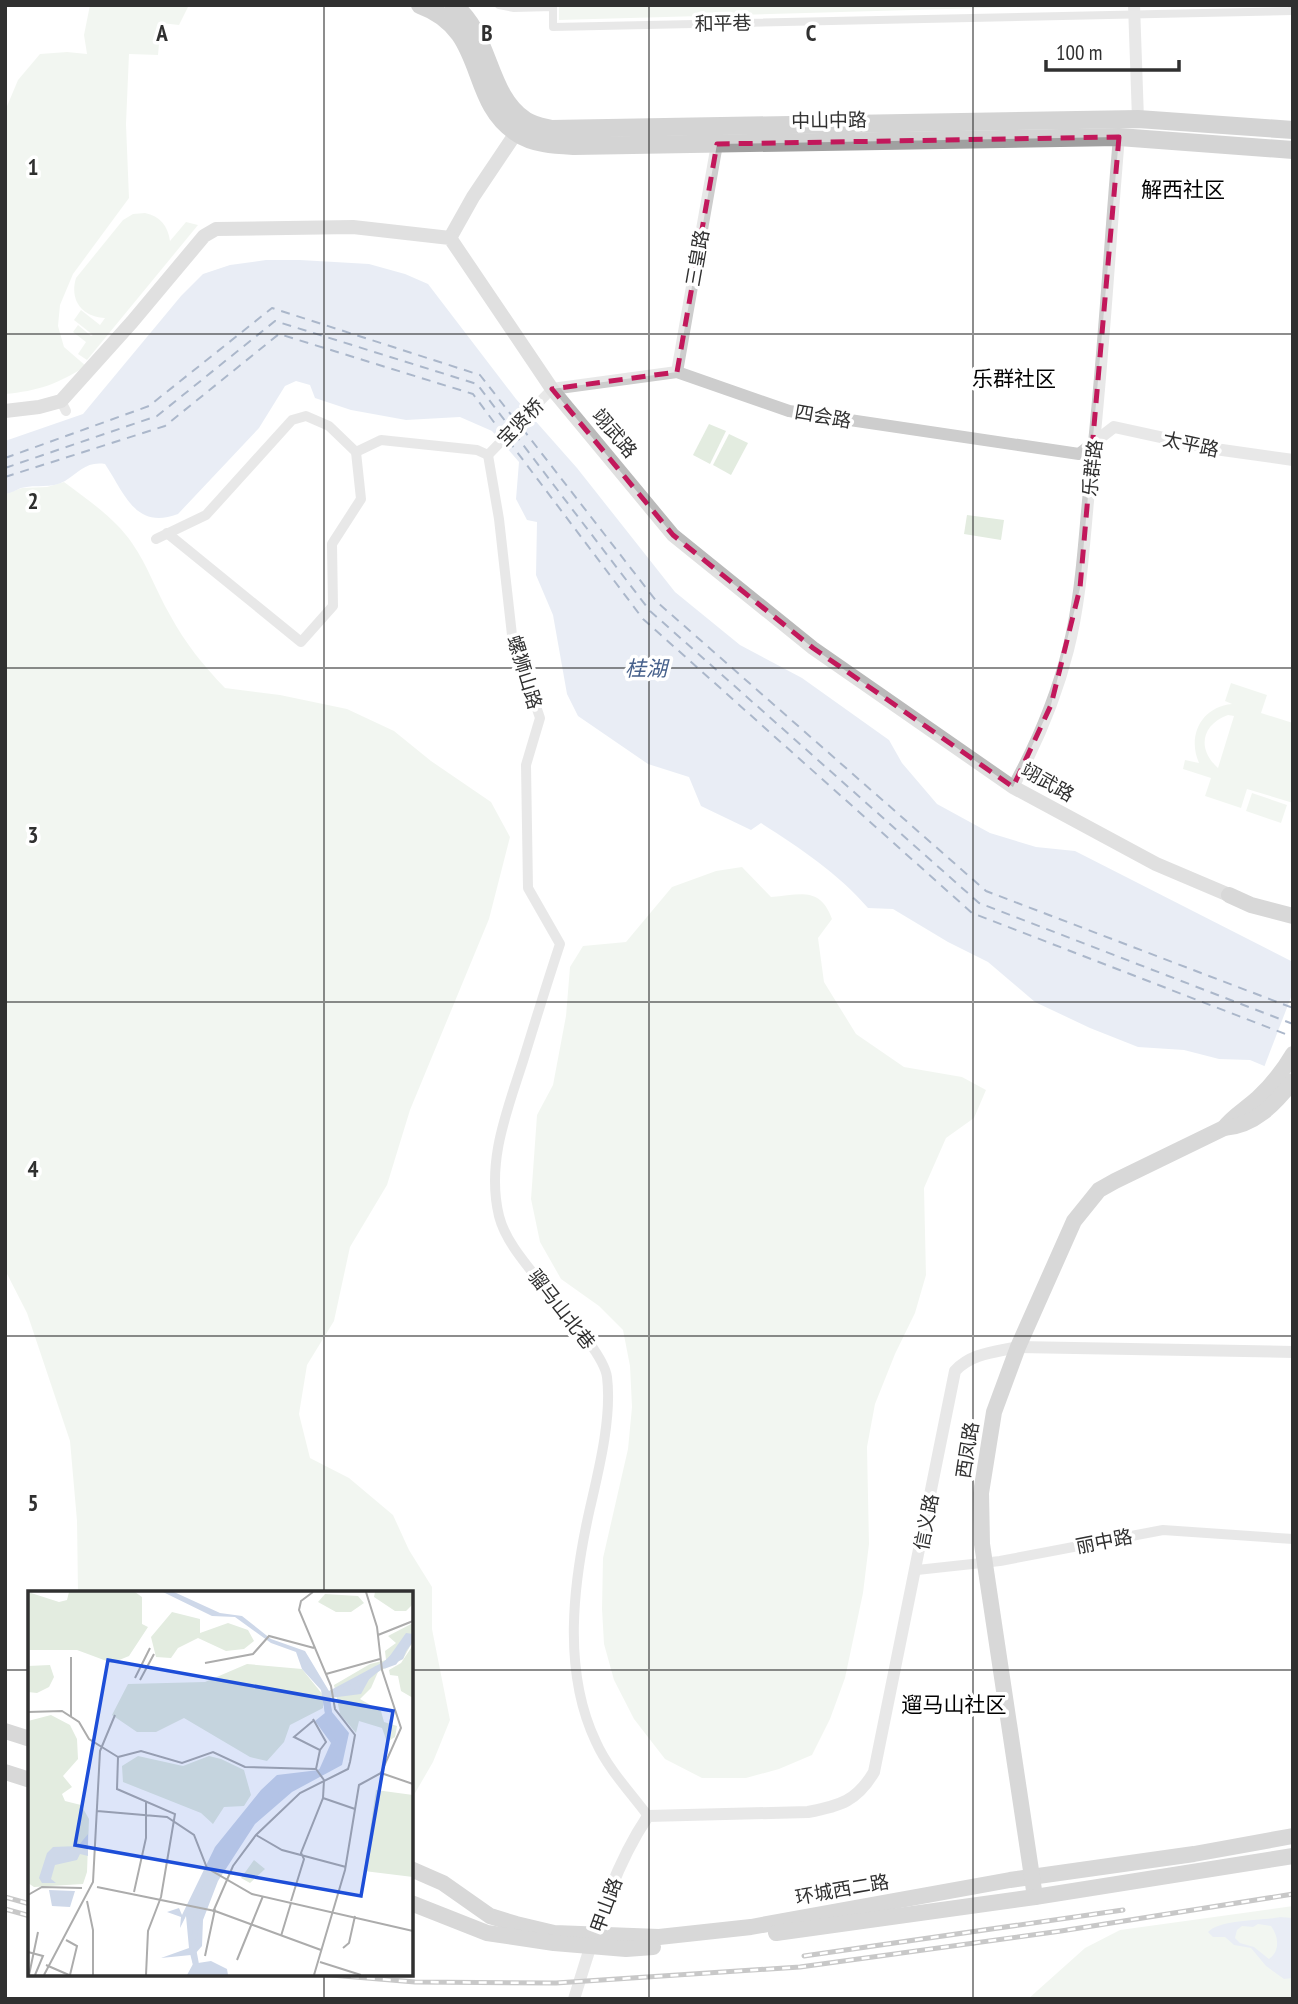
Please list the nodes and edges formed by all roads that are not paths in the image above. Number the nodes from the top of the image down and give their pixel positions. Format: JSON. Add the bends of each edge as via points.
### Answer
{"nodes":[{"id":1,"x":419,"y":5,"type":"edge"},
{"id":2,"x":499,"y":5,"type":"edge"},
{"id":3,"x":1292,"y":5,"type":"edge"},
{"id":4,"x":533,"y":6,"type":"edge"},
{"id":5,"x":553,"y":6,"type":"edge"},
{"id":6,"x":452,"y":8,"type":"edge"},
{"id":7,"x":1135,"y":10,"type":"edge"},
{"id":8,"x":1292,"y":11,"type":"edge"},
{"id":9,"x":1138,"y":119,"type":"junction"},
{"id":10,"x":520,"y":126,"type":"junction"},
{"id":11,"x":1293,"y":130,"type":"edge"},
{"id":12,"x":1119,"y":137,"type":"junction"},
{"id":13,"x":717,"y":144,"type":"junction"},
{"id":14,"x":1293,"y":150,"type":"edge"},
{"id":15,"x":450,"y":238,"type":"junction"},
{"id":16,"x":677,"y":372,"type":"junction"},
{"id":17,"x":552,"y":389,"type":"junction"},
{"id":18,"x":5,"y":411,"type":"edge"},
{"id":19,"x":1095,"y":441,"type":"junction"},
{"id":20,"x":356,"y":452,"type":"junction"},
{"id":21,"x":488,"y":455,"type":"junction"},
{"id":22,"x":1293,"y":460,"type":"edge"},
{"id":23,"x":167,"y":533,"type":"junction"},
{"id":24,"x":156,"y":539,"type":"dead end"},
{"id":25,"x":1013,"y":787,"type":"junction"},
{"id":26,"x":528,"y":888,"type":"joint"},
{"id":27,"x":1228,"y":895,"type":"junction"},
{"id":28,"x":1293,"y":908,"type":"edge"},
{"id":29,"x":1293,"y":916,"type":"edge"},
{"id":30,"x":1293,"y":1054,"type":"edge"},
{"id":31,"x":1283,"y":1086,"type":"edge"},
{"id":32,"x":1018,"y":1347,"type":"junction"},
{"id":33,"x":1293,"y":1352,"type":"edge"},
{"id":34,"x":1293,"y":1539,"type":"edge"},
{"id":35,"x":985,"y":1563,"type":"junction"},
{"id":36,"x":917,"y":1570,"type":"junction"},
{"id":37,"x":5,"y":1731,"type":"edge"},
{"id":38,"x":28,"y":1738,"type":"edge"},
{"id":39,"x":5,"y":1773,"type":"edge"},
{"id":40,"x":28,"y":1779,"type":"edge"},
{"id":41,"x":648,"y":1816,"type":"junction"},
{"id":42,"x":1293,"y":1836,"type":"edge"},
{"id":43,"x":1293,"y":1856,"type":"edge"},
{"id":44,"x":413,"y":1870,"type":"edge"},
{"id":45,"x":1033,"y":1877,"type":"junction"},
{"id":46,"x":1035,"y":1897,"type":"junction"},
{"id":47,"x":413,"y":1904,"type":"edge"},
{"id":48,"x":554,"y":1938,"type":"junction"},
{"id":49,"x":628,"y":1943,"type":"junction"},
{"id":50,"x":574,"y":1999,"type":"edge"}],
"edges":[{"from":1,"to":6,"type":"highway"},
{"from":2,"to":4,"type":"street","name":"和平巷"},
{"from":3,"to":8,"type":"street"},
{"from":4,"to":5,"type":"street","name":"和平巷"},
{"from":5,"to":7,"type":"street","name":"和平巷","via":[[554,27]]},
{"from":6,"to":10,"type":"highway","via":[[451,22],[468,46],[487,95],[499,115]]},
{"from":7,"to":8,"type":"street"},
{"from":7,"to":9,"type":"street"},
{"from":9,"to":10,"type":"highway","name":"中山中路","via":[[575,130]]},
{"from":9,"to":11,"type":"highway","name":"中山中路"},
{"from":10,"to":13,"type":"highway","name":"中山中路","via":[[529,139],[548,144]]},
{"from":10,"to":15,"type":"main road"},
{"from":12,"to":13,"type":"highway","name":"中山中路"},
{"from":12,"to":14,"type":"highway","name":"中山中路"},
{"from":12,"to":19,"type":"street","name":"乐群路"},
{"from":13,"to":16,"type":"street","name":"三皇路"},
{"from":15,"to":17,"type":"main road","name":"翊武路"},
{"from":15,"to":18,"type":"main road","via":[[352,228],[216,229],[204,236],[64,406]]},
{"from":16,"to":17,"type":"street","name":"四会路"},
{"from":16,"to":19,"type":"street","name":"四会路","via":[[789,411],[842,420],[1079,454]]},
{"from":17,"to":21,"type":"street","name":"宝贤桥"},
{"from":17,"to":25,"type":"main road","name":"翊武路","via":[[673,536],[813,648]]},
{"from":19,"to":22,"type":"street","name":"太平路","via":[[1114,427]]},
{"from":19,"to":25,"type":"street","name":"乐群路","via":[[1069,649],[1051,705]]},
{"from":20,"to":21,"type":"street","via":[[381,440]]},
{"from":20,"to":23,"type":"street","via":[[329,426],[306,416],[292,420],[206,515]]},
{"from":20,"to":23,"type":"street","via":[[361,499],[332,544],[332,606],[301,642]]},
{"from":21,"to":26,"type":"street","name":"螺狮山路","via":[[512,635],[540,718],[526,765]]},
{"from":23,"to":24,"type":"street"},
{"from":25,"to":27,"type":"main road","name":"翊武路","via":[[1156,864]]},
{"from":26,"to":41,"type":"street","name":"骝马山北巷","via":[[559,944],[502,1122],[494,1175],[499,1217],[516,1251],[598,1355],[607,1376],[601,1459],[579,1555],[575,1646],[586,1719],[597,1745]]},
{"from":27,"to":28,"type":"main road","name":"翊武路"},
{"from":27,"to":29,"type":"main road","name":"翊武路"},
{"from":30,"to":31,"type":"main road","name":"西凤路"},
{"from":31,"to":32,"type":"main road","name":"西凤路","via":[[1256,1100],[1224,1128],[1099,1191],[1084,1206],[1059,1251]]},
{"from":32,"to":33,"type":"street","name":"信义路"},
{"from":32,"to":35,"type":"main road","name":"西凤路","via":[[994,1412],[984,1466],[980,1517]]},
{"from":32,"to":36,"type":"street","name":"信义路","via":[[979,1355],[955,1371]]},
{"from":34,"to":35,"type":"street","name":"丽中路","via":[[1163,1530]]},
{"from":35,"to":36,"type":"street","name":"丽中路"},
{"from":35,"to":45,"type":"main road","name":"西凤路"},
{"from":36,"to":41,"type":"street","name":"信义路","via":[[874,1772],[865,1788],[850,1800],[808,1812]]},
{"from":37,"to":38,"type":"main road"},
{"from":39,"to":40,"type":"main road"},
{"from":41,"to":50,"type":"street","name":"甲山路","via":[[608,1893]]},
{"from":42,"to":45,"type":"main road","name":"环城西二路"},
{"from":43,"to":46,"type":"main road","name":"环城西二路"},
{"from":44,"to":48,"type":"main road","name":"环城西二路","via":[[443,1883],[490,1916]]},
{"from":45,"to":46,"type":"main road","name":"西凤路"},
{"from":45,"to":49,"type":"main road","name":"环城西二路","via":[[751,1927]]},
{"from":46,"to":49,"type":"main road","name":"环城西二路","via":[[752,1937]]},
{"from":47,"to":48,"type":"main road","name":"环城西二路","via":[[488,1933]]},
{"from":48,"to":49,"type":"main road","name":"环城西二路"}]}
